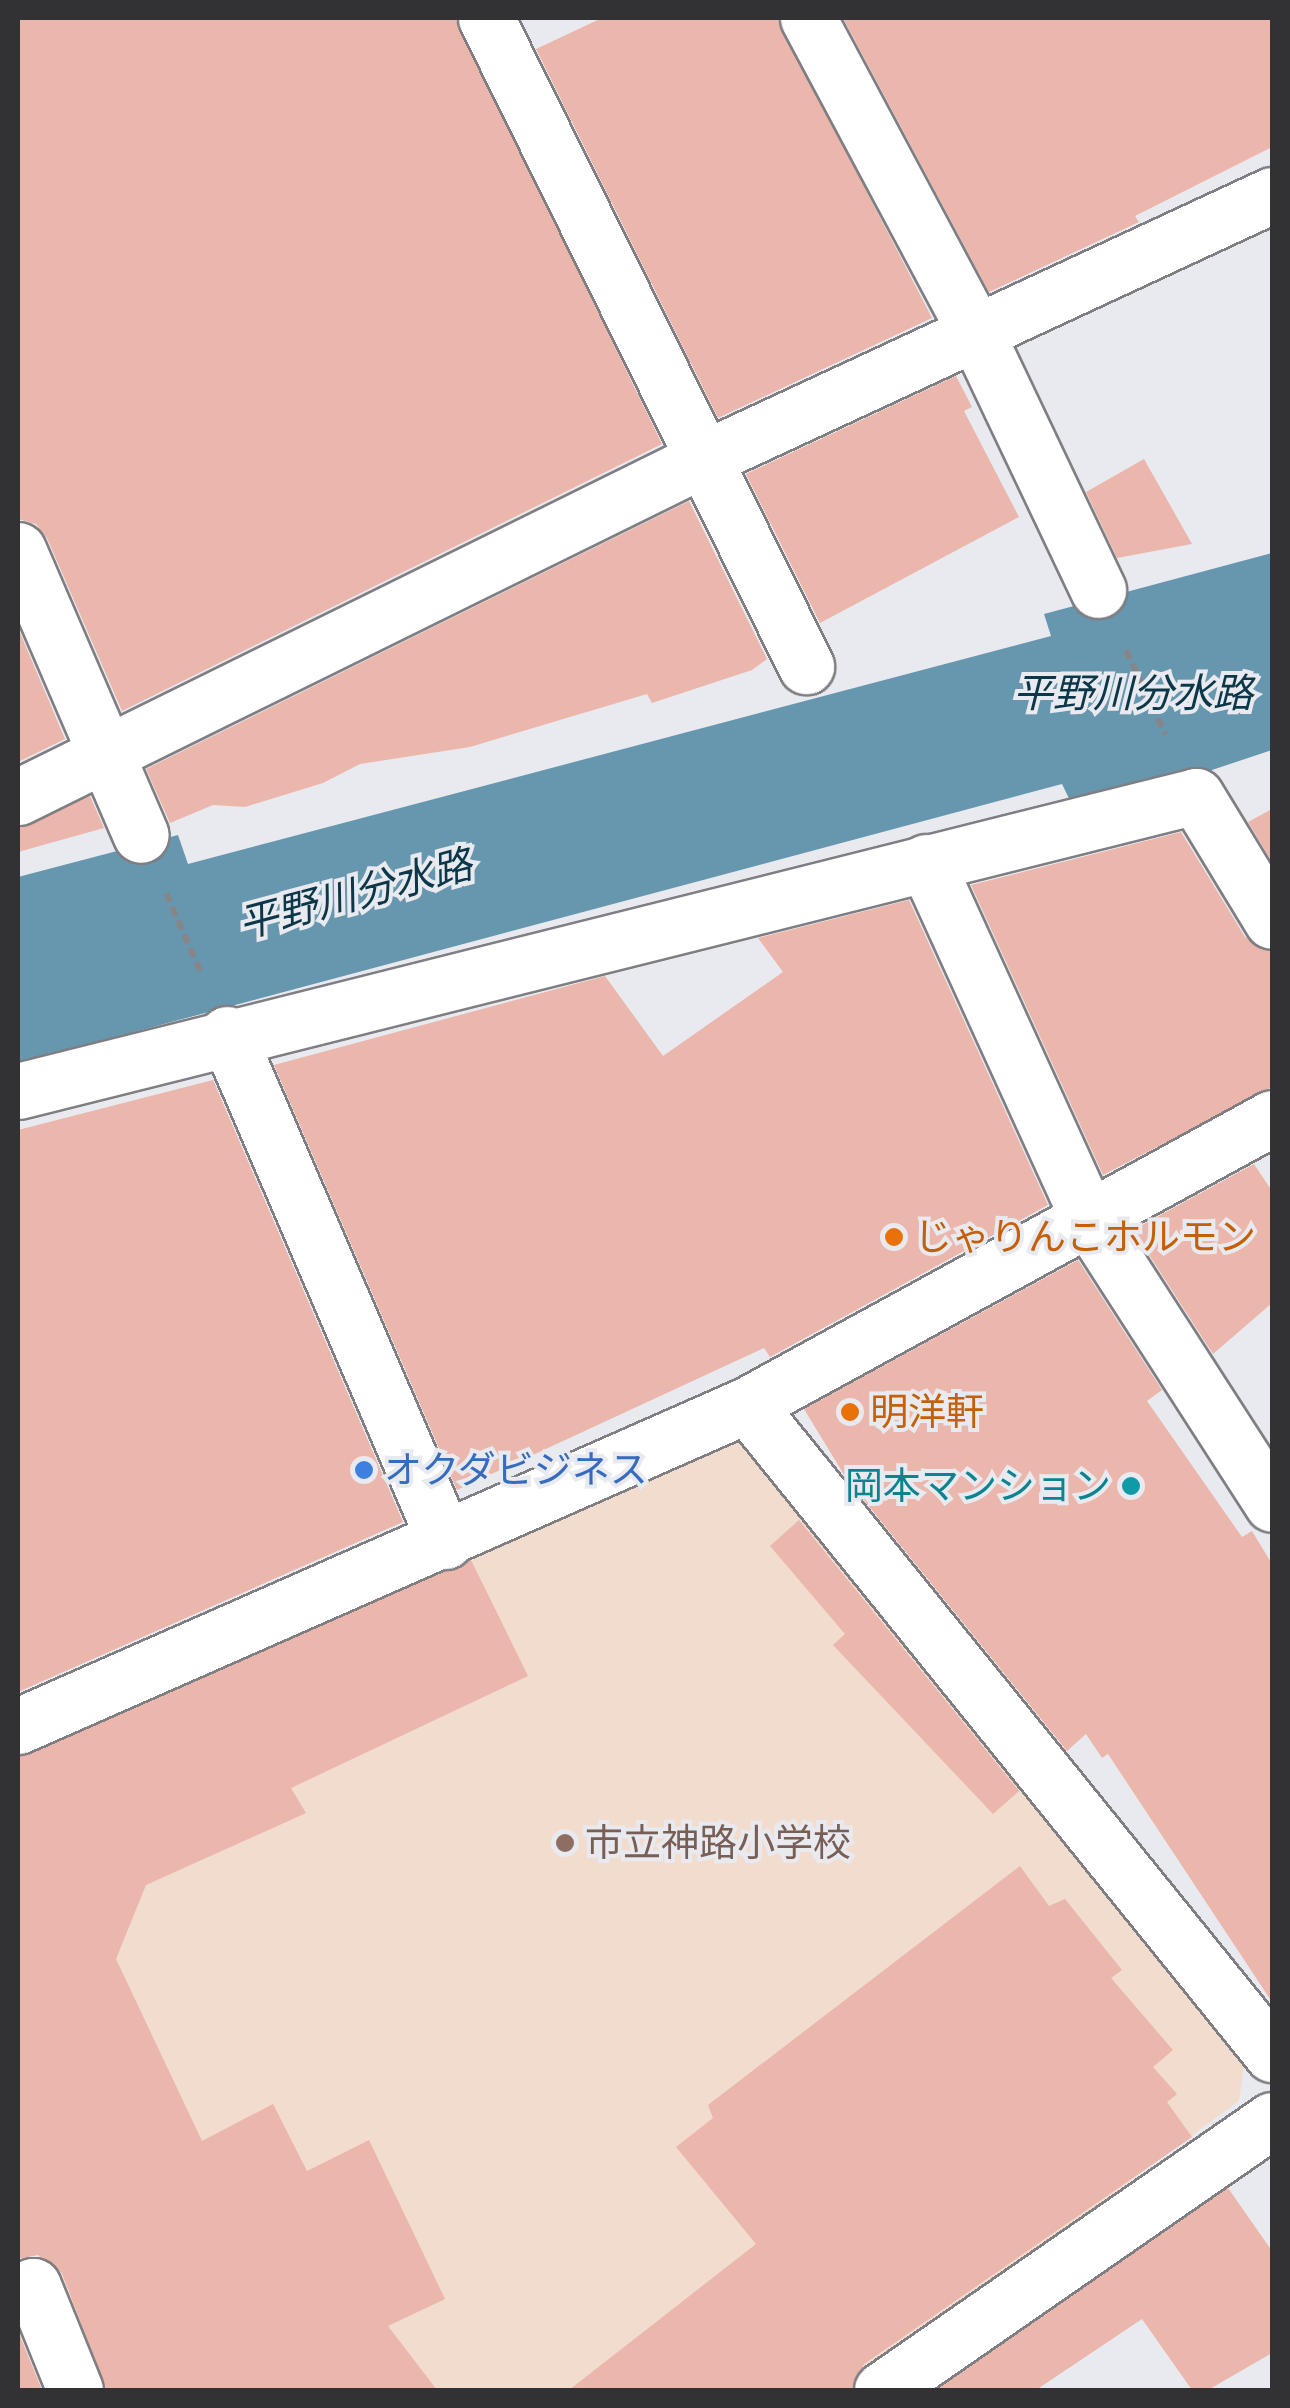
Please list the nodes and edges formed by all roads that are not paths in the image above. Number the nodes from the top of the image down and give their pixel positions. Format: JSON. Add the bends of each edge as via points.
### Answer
{"nodes":[{"id":1,"x":486,"y":18,"type":"edge"},
{"id":2,"x":808,"y":18,"type":"edge"},
{"id":3,"x":1272,"y":195,"type":"edge"},
{"id":4,"x":978,"y":336,"type":"junction"},
{"id":5,"x":703,"y":459,"type":"junction"},
{"id":6,"x":18,"y":550,"type":"edge"},
{"id":7,"x":1098,"y":590,"type":"road end"},
{"id":8,"x":806,"y":666,"type":"dead end"},
{"id":9,"x":106,"y":756,"type":"junction"},
{"id":10,"x":18,"y":797,"type":"edge"},
{"id":11,"x":142,"y":836,"type":"road end"},
{"id":12,"x":926,"y":862,"type":"junction"},
{"id":13,"x":1272,"y":921,"type":"edge"},
{"id":14,"x":227,"y":1034,"type":"junction"},
{"id":15,"x":18,"y":1091,"type":"edge"},
{"id":16,"x":1272,"y":1118,"type":"edge"},
{"id":17,"x":1088,"y":1218,"type":"junction"},
{"id":18,"x":747,"y":1405,"type":"junction"},
{"id":19,"x":1272,"y":1504,"type":"edge"},
{"id":20,"x":445,"y":1541,"type":"junction"},
{"id":21,"x":18,"y":1726,"type":"edge"},
{"id":22,"x":1272,"y":2054,"type":"edge"},
{"id":23,"x":1272,"y":2120,"type":"edge"},
{"id":24,"x":18,"y":2292,"type":"edge"},
{"id":25,"x":75,"y":2390,"type":"edge"},
{"id":26,"x":882,"y":2390,"type":"edge"}],
"edges":[{"from":1,"to":5,"type":"street"},
{"from":2,"to":4,"type":"street"},
{"from":3,"to":4,"type":"street"},
{"from":4,"to":5,"type":"street"},
{"from":4,"to":7,"type":"street"},
{"from":5,"to":8,"type":"street"},
{"from":5,"to":9,"type":"street"},
{"from":6,"to":9,"type":"street"},
{"from":9,"to":10,"type":"street"},
{"from":9,"to":11,"type":"street"},
{"from":12,"to":13,"type":"street","via":[[1196,796]]},
{"from":12,"to":14,"type":"street"},
{"from":12,"to":17,"type":"street"},
{"from":14,"to":15,"type":"street"},
{"from":14,"to":20,"type":"street"},
{"from":16,"to":17,"type":"street"},
{"from":17,"to":18,"type":"street"},
{"from":17,"to":19,"type":"street"},
{"from":18,"to":20,"type":"street","via":[[480,1517]]},
{"from":18,"to":22,"type":"street"},
{"from":20,"to":21,"type":"street"},
{"from":23,"to":26,"type":"street"},
{"from":24,"to":25,"type":"street","via":[[33,2286]]}]}
